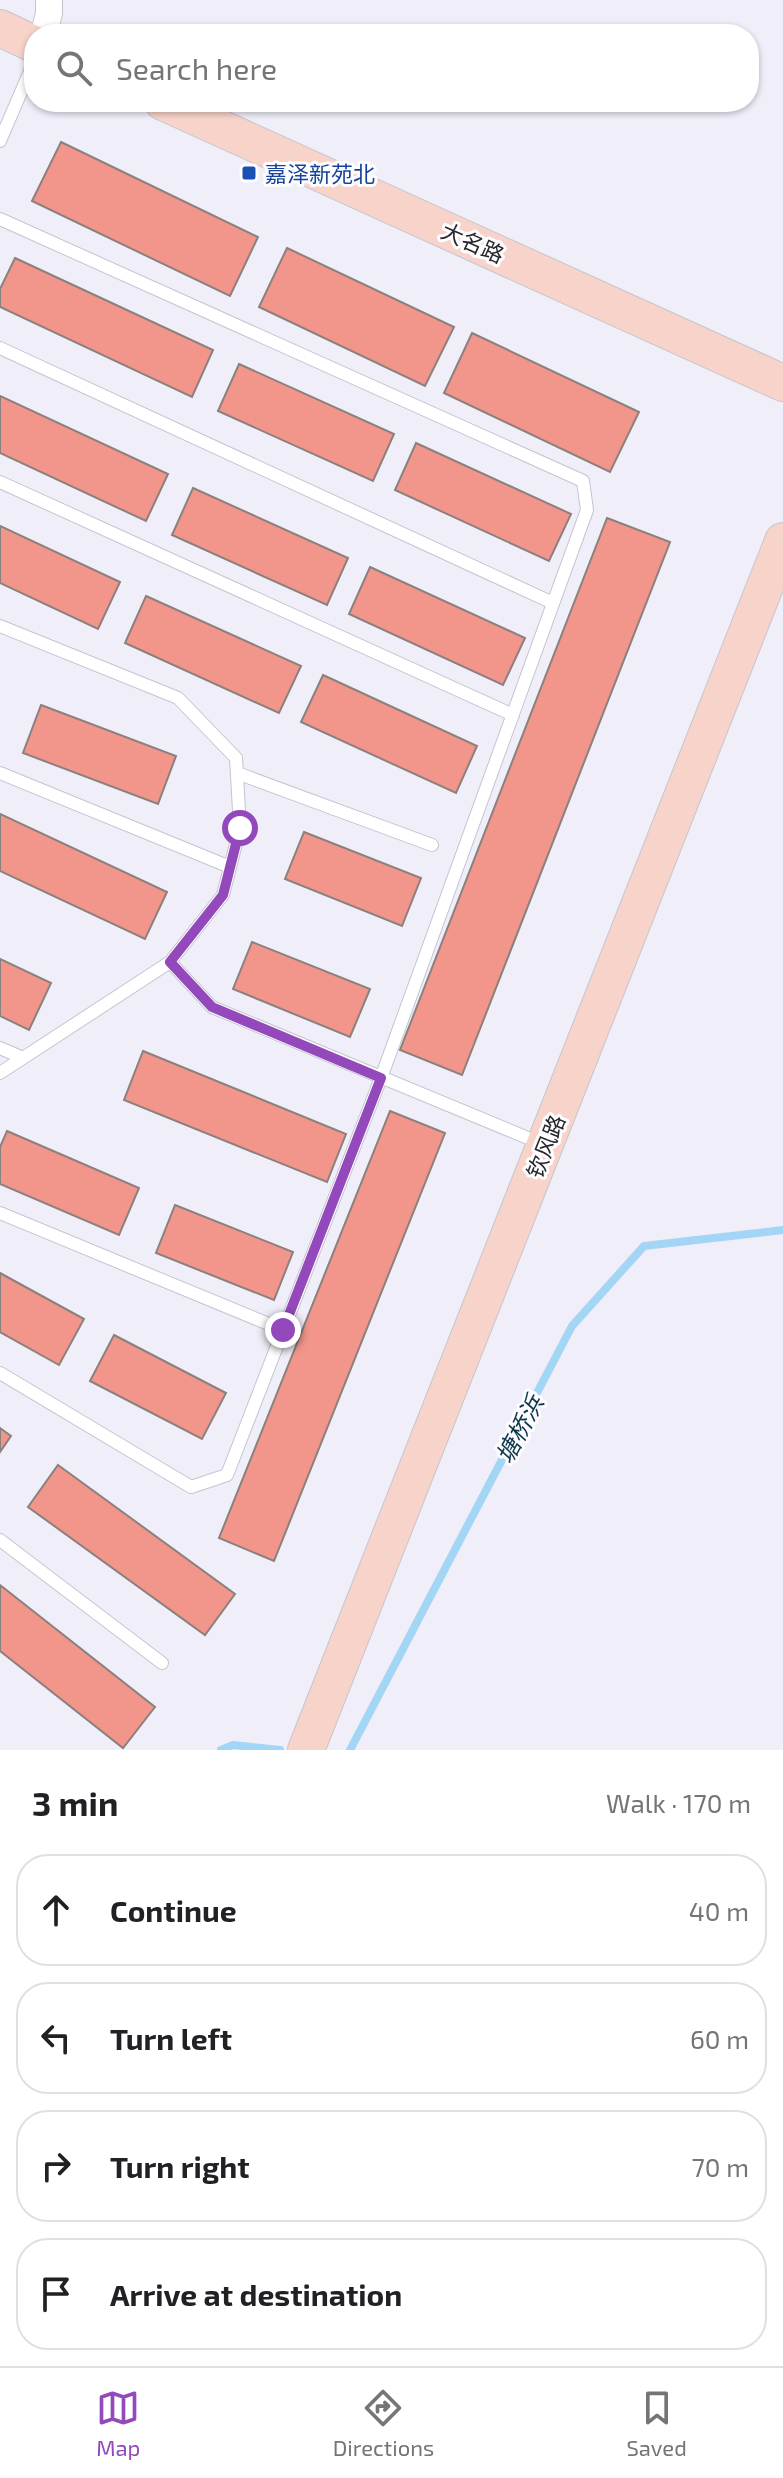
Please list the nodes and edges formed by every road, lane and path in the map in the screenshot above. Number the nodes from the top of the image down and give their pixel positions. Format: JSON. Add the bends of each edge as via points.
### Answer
{"nodes":[{"id":1,"x":49,"y":0,"type":"edge"},
{"id":2,"x":46,"y":24,"type":"edge"},
{"id":3,"x":0,"y":28,"type":"edge"},
{"id":4,"x":24,"y":39,"type":"edge"},
{"id":5,"x":24,"y":85,"type":"edge"},
{"id":6,"x":185,"y":112,"type":"edge"},
{"id":7,"x":0,"y":141,"type":"edge"},
{"id":8,"x":0,"y":219,"type":"edge"},
{"id":9,"x":0,"y":348,"type":"edge"},
{"id":10,"x":783,"y":383,"type":"edge"},
{"id":11,"x":0,"y":482,"type":"edge"},
{"id":12,"x":783,"y":541,"type":"edge"},
{"id":13,"x":553,"y":603,"type":"junction"},
{"id":14,"x":0,"y":626,"type":"edge"},
{"id":15,"x":513,"y":715,"type":"junction"},
{"id":16,"x":0,"y":773,"type":"edge"},
{"id":17,"x":237,"y":773,"type":"junction"},
{"id":18,"x":432,"y":845,"type":"dead end"},
{"id":19,"x":230,"y":867,"type":"junction"},
{"id":20,"x":170,"y":962,"type":"junction"},
{"id":21,"x":0,"y":1048,"type":"edge"},
{"id":22,"x":23,"y":1058,"type":"junction"},
{"id":23,"x":0,"y":1073,"type":"edge"},
{"id":24,"x":381,"y":1078,"type":"junction"},
{"id":25,"x":545,"y":1145,"type":"junction"},
{"id":26,"x":0,"y":1213,"type":"edge"},
{"id":27,"x":283,"y":1330,"type":"junction"},
{"id":28,"x":0,"y":1373,"type":"edge"},
{"id":29,"x":0,"y":1540,"type":"edge"},
{"id":30,"x":162,"y":1663,"type":"dead end"},
{"id":31,"x":306,"y":1750,"type":"edge"}],
"edges":[{"from":1,"to":2,"type":"street"},
{"from":3,"to":4,"type":"street"},
{"from":5,"to":7,"type":"lane"},
{"from":6,"to":10,"type":"street","name":"大名路"},
{"from":8,"to":13,"type":"lane","via":[[583,481],[587,510]]},
{"from":9,"to":13,"type":"lane"},
{"from":11,"to":15,"type":"lane"},
{"from":12,"to":25,"type":"street","name":"钦风路"},
{"from":13,"to":15,"type":"lane"},
{"from":14,"to":17,"type":"lane","via":[[178,698],[236,758]]},
{"from":15,"to":24,"type":"lane"},
{"from":16,"to":19,"type":"lane"},
{"from":17,"to":18,"type":"lane"},
{"from":17,"to":19,"type":"lane","via":[[240,828]]},
{"from":19,"to":20,"type":"lane","via":[[223,895]]},
{"from":20,"to":22,"type":"lane"},
{"from":20,"to":24,"type":"lane","via":[[212,1007]]},
{"from":21,"to":22,"type":"lane"},
{"from":22,"to":23,"type":"lane"},
{"from":24,"to":25,"type":"lane"},
{"from":24,"to":27,"type":"lane"},
{"from":25,"to":31,"type":"street","name":"钦风路"},
{"from":26,"to":27,"type":"lane"},
{"from":27,"to":28,"type":"lane","via":[[227,1475],[191,1487]]},
{"from":29,"to":30,"type":"lane"}]}
